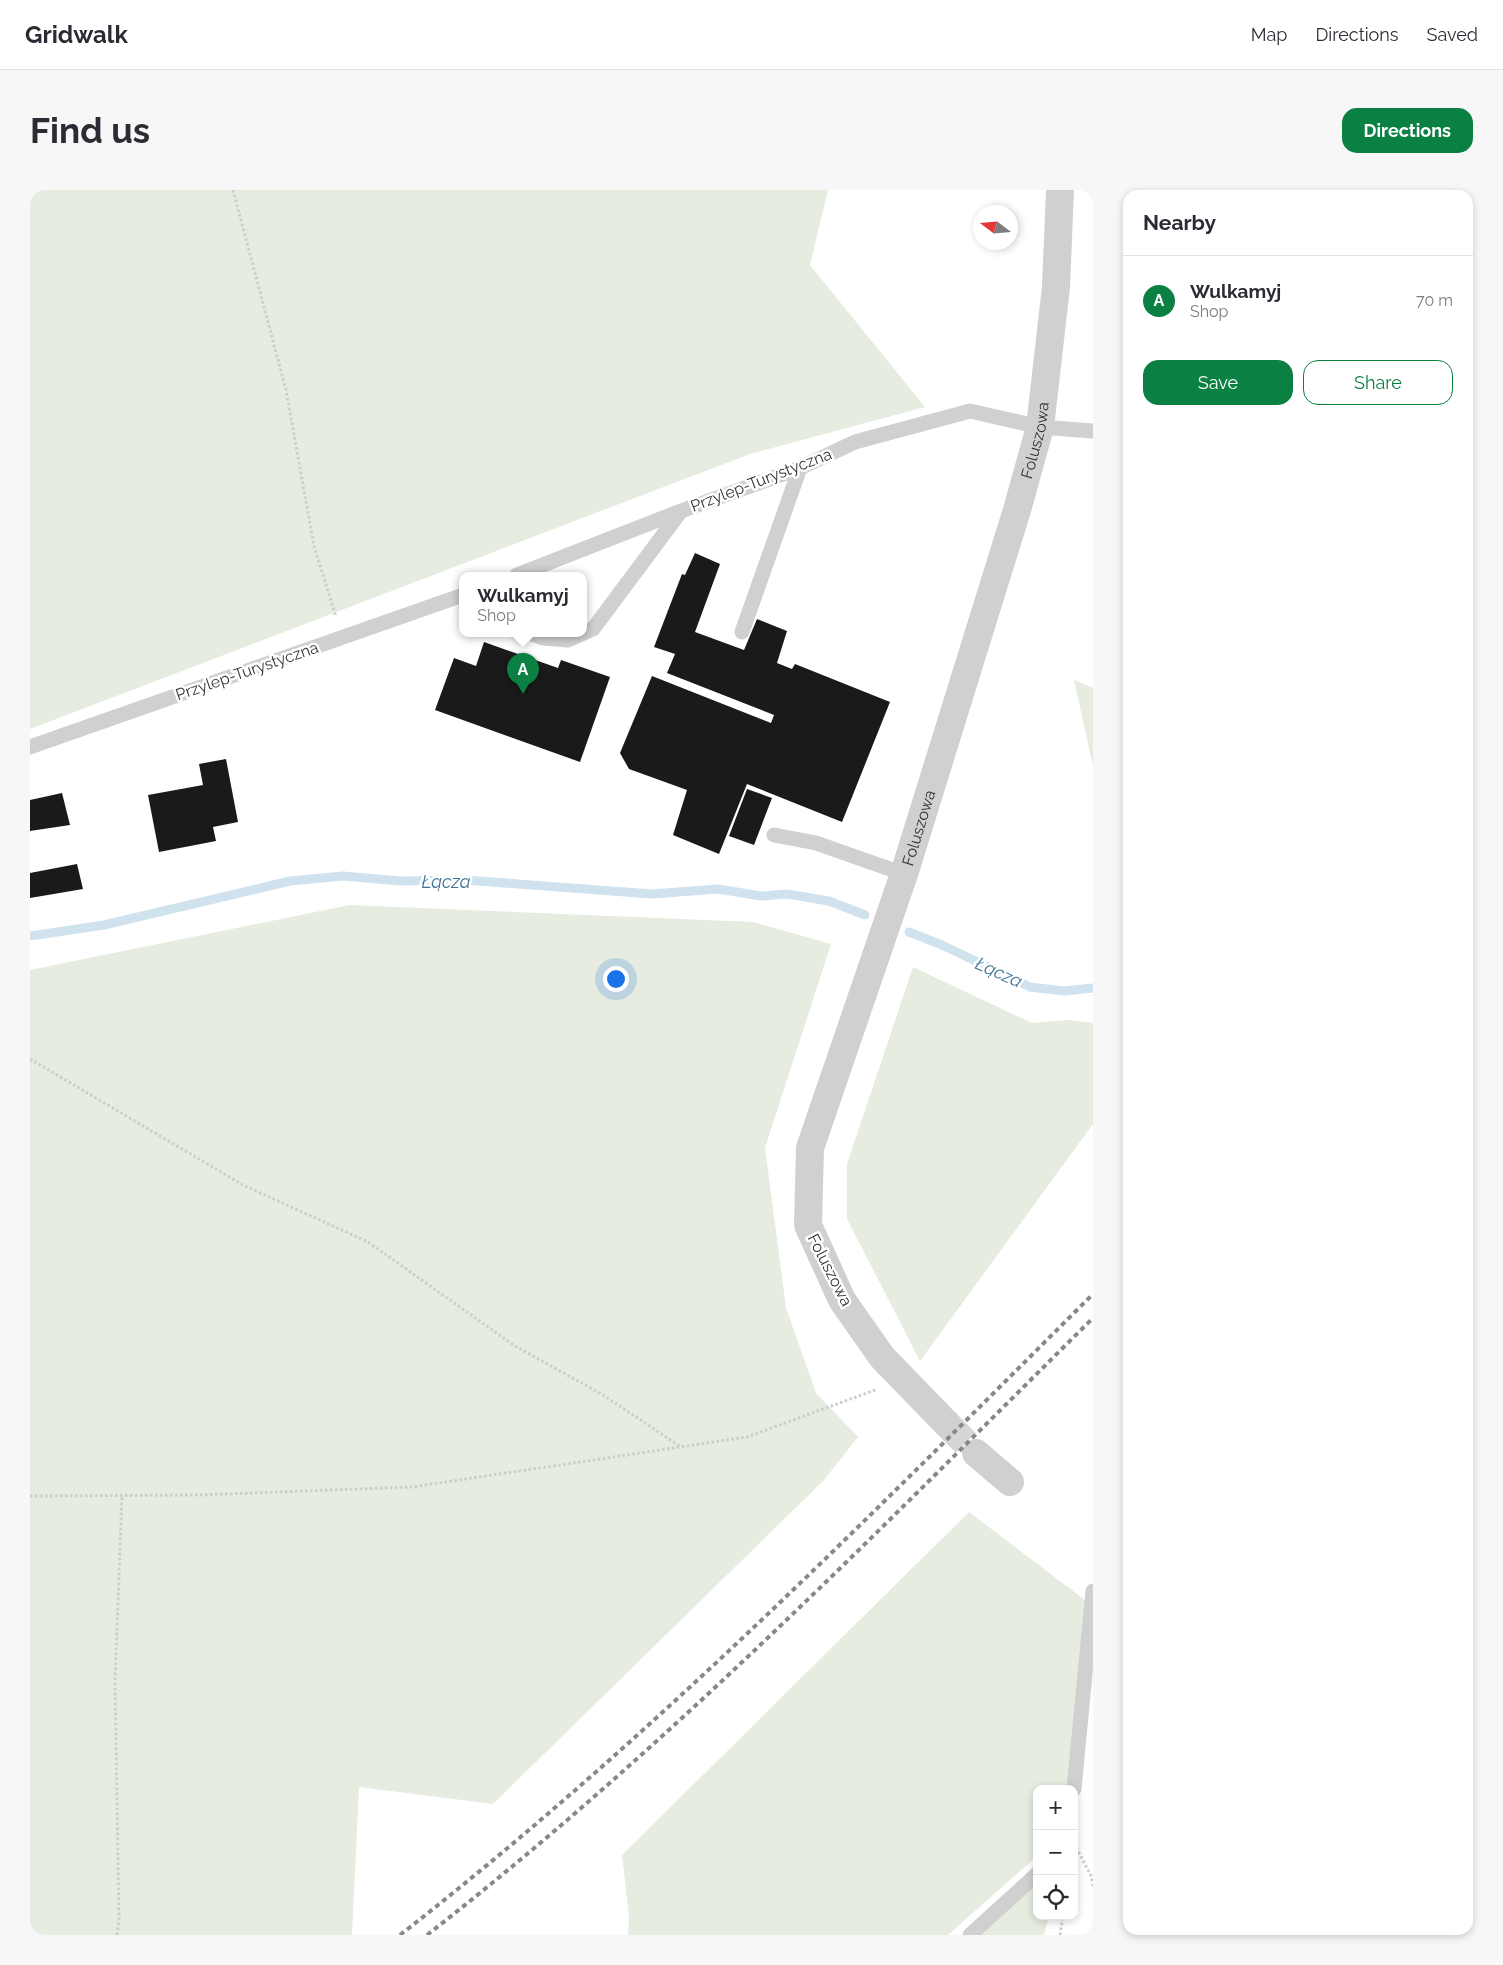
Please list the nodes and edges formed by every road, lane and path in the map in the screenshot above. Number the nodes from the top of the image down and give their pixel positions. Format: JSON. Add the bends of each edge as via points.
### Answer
{"nodes":[{"id":1,"x":233,"y":190,"type":"edge"},
{"id":2,"x":1060,"y":190,"type":"edge"},
{"id":3,"x":1040,"y":427,"type":"junction"},
{"id":4,"x":1093,"y":431,"type":"edge"},
{"id":5,"x":800,"y":468,"type":"junction"},
{"id":6,"x":681,"y":511,"type":"junction"},
{"id":7,"x":525,"y":572,"type":"edge"},
{"id":8,"x":459,"y":597,"type":"edge"},
{"id":9,"x":587,"y":632,"type":"edge"},
{"id":10,"x":742,"y":632,"type":"dead end"},
{"id":11,"x":540,"y":637,"type":"edge"},
{"id":12,"x":575,"y":637,"type":"edge"},
{"id":13,"x":343,"y":638,"type":"junction"},
{"id":14,"x":30,"y":747,"type":"edge"},
{"id":15,"x":774,"y":835,"type":"dead end"},
{"id":16,"x":904,"y":874,"type":"junction"},
{"id":17,"x":30,"y":1059,"type":"edge"},
{"id":18,"x":904,"y":1379,"type":"junction"},
{"id":19,"x":946,"y":1423,"type":"tunnel mouth"},
{"id":20,"x":681,"y":1447,"type":"junction"},
{"id":21,"x":976,"y":1453,"type":"tunnel mouth"},
{"id":22,"x":1010,"y":1482,"type":"dead end"},
{"id":23,"x":30,"y":1496,"type":"edge"},
{"id":24,"x":122,"y":1496,"type":"junction"},
{"id":25,"x":1093,"y":1591,"type":"edge"},
{"id":26,"x":1074,"y":1785,"type":"edge"},
{"id":27,"x":1078,"y":1851,"type":"edge"},
{"id":28,"x":1036,"y":1875,"type":"edge"},
{"id":29,"x":1093,"y":1886,"type":"edge"},
{"id":30,"x":1062,"y":1920,"type":"edge"},
{"id":31,"x":117,"y":1935,"type":"edge"},
{"id":32,"x":970,"y":1935,"type":"edge"},
{"id":33,"x":1060,"y":1935,"type":"edge"}],
"edges":[{"from":1,"to":13,"type":"path","via":[[286,390],[314,546]]},
{"from":2,"to":3,"type":"street","name":"Foluszowa","via":[[1056,287]]},
{"from":3,"to":4,"type":"lane","name":"Przylep-Turystyczna"},
{"from":3,"to":5,"type":"lane","name":"Przylep-Turystyczna","via":[[970,411],[855,442]]},
{"from":3,"to":16,"type":"street","name":"Foluszowa"},
{"from":5,"to":6,"type":"lane","name":"Przylep-Turystyczna"},
{"from":5,"to":10,"type":"lane"},
{"from":6,"to":7,"type":"lane","name":"Przylep-Turystyczna"},
{"from":6,"to":9,"type":"lane","via":[[593,629]]},
{"from":8,"to":13,"type":"lane","name":"Przylep-Turystyczna"},
{"from":11,"to":12,"type":"lane","via":[[568,640]]},
{"from":13,"to":14,"type":"lane","name":"Przylep-Turystyczna"},
{"from":15,"to":16,"type":"lane","via":[[816,844]]},
{"from":16,"to":18,"type":"street","name":"Foluszowa","via":[[810,1148],[808,1225],[842,1300],[882,1357]]},
{"from":17,"to":20,"type":"path","via":[[243,1185],[368,1242],[515,1346],[603,1395]]},
{"from":18,"to":19,"type":"street","name":"Foluszowa"},
{"from":18,"to":20,"type":"path","via":[[747,1437]]},
{"from":20,"to":24,"type":"path","via":[[412,1487]]},
{"from":21,"to":22,"type":"street"},
{"from":23,"to":24,"type":"path"},
{"from":24,"to":31,"type":"path","via":[[115,1681]]},
{"from":25,"to":26,"type":"lane"},
{"from":27,"to":29,"type":"path"},
{"from":28,"to":32,"type":"lane"},
{"from":30,"to":33,"type":"path"}]}
